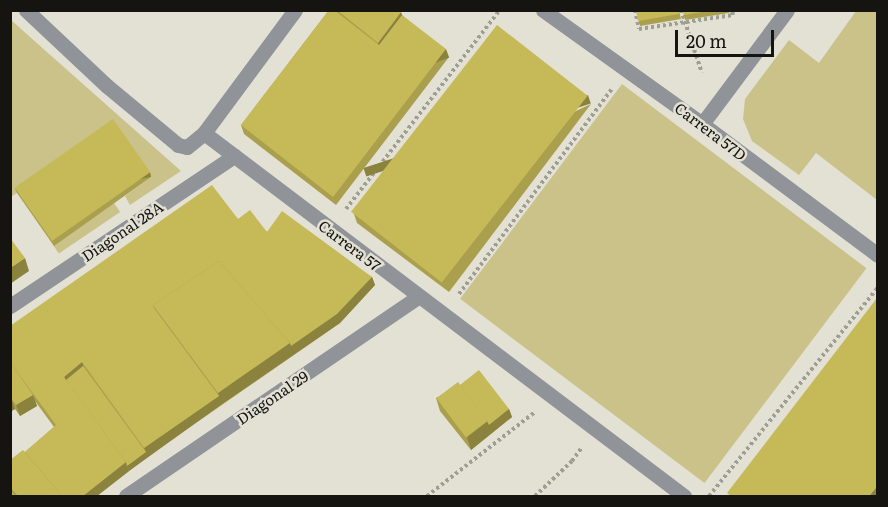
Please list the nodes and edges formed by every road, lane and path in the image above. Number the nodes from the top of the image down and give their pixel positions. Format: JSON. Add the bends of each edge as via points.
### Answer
{"nodes":[{"id":1,"x":26,"y":10,"type":"edge"},
{"id":2,"x":295,"y":10,"type":"edge"},
{"id":3,"x":500,"y":10,"type":"edge"},
{"id":4,"x":543,"y":10,"type":"edge"},
{"id":5,"x":635,"y":10,"type":"edge"},
{"id":6,"x":681,"y":10,"type":"edge"},
{"id":7,"x":732,"y":10,"type":"edge"},
{"id":8,"x":787,"y":10,"type":"edge"},
{"id":9,"x":683,"y":22,"type":"junction"},
{"id":10,"x":627,"y":69,"type":"junction"},
{"id":11,"x":702,"y":73,"type":"dead end"},
{"id":12,"x":702,"y":124,"type":"junction"},
{"id":13,"x":204,"y":133,"type":"junction"},
{"id":14,"x":234,"y":156,"type":"junction"},
{"id":15,"x":331,"y":230,"type":"junction"},
{"id":16,"x":878,"y":255,"type":"edge"},
{"id":17,"x":878,"y":287,"type":"edge"},
{"id":18,"x":418,"y":297,"type":"junction"},
{"id":19,"x":10,"y":306,"type":"edge"},
{"id":20,"x":444,"y":315,"type":"junction"},
{"id":21,"x":554,"y":398,"type":"junction"},
{"id":22,"x":596,"y":430,"type":"junction"},
{"id":23,"x":126,"y":496,"type":"edge"},
{"id":24,"x":427,"y":496,"type":"edge"},
{"id":25,"x":535,"y":496,"type":"edge"},
{"id":26,"x":684,"y":496,"type":"edge"},
{"id":27,"x":709,"y":496,"type":"edge"}],
"edges":[{"from":1,"to":13,"type":"street","via":[[107,86],[178,145],[187,147]]},
{"from":2,"to":13,"type":"street"},
{"from":3,"to":15,"type":"path"},
{"from":4,"to":10,"type":"street","name":"Carrera 57D"},
{"from":5,"to":9,"type":"path","via":[[639,30]]},
{"from":6,"to":9,"type":"path"},
{"from":7,"to":9,"type":"path","via":[[733,15]]},
{"from":8,"to":12,"type":"street"},
{"from":9,"to":11,"type":"path"},
{"from":10,"to":12,"type":"street","name":"Carrera 57D"},
{"from":10,"to":20,"type":"path"},
{"from":12,"to":16,"type":"street","name":"Carrera 57D"},
{"from":13,"to":14,"type":"street","name":"Carrera 57"},
{"from":14,"to":15,"type":"street","name":"Carrera 57"},
{"from":14,"to":19,"type":"street","name":"Diagonal 28A"},
{"from":15,"to":18,"type":"street","name":"Carrera 57"},
{"from":17,"to":27,"type":"path"},
{"from":18,"to":20,"type":"street","name":"Carrera 57"},
{"from":18,"to":23,"type":"street","name":"Diagonal 29"},
{"from":20,"to":21,"type":"street","name":"Carrera 57"},
{"from":21,"to":22,"type":"street","name":"Carrera 57"},
{"from":21,"to":24,"type":"path"},
{"from":22,"to":25,"type":"path","via":[[572,461]]},
{"from":22,"to":26,"type":"street","name":"Carrera 57"}]}
